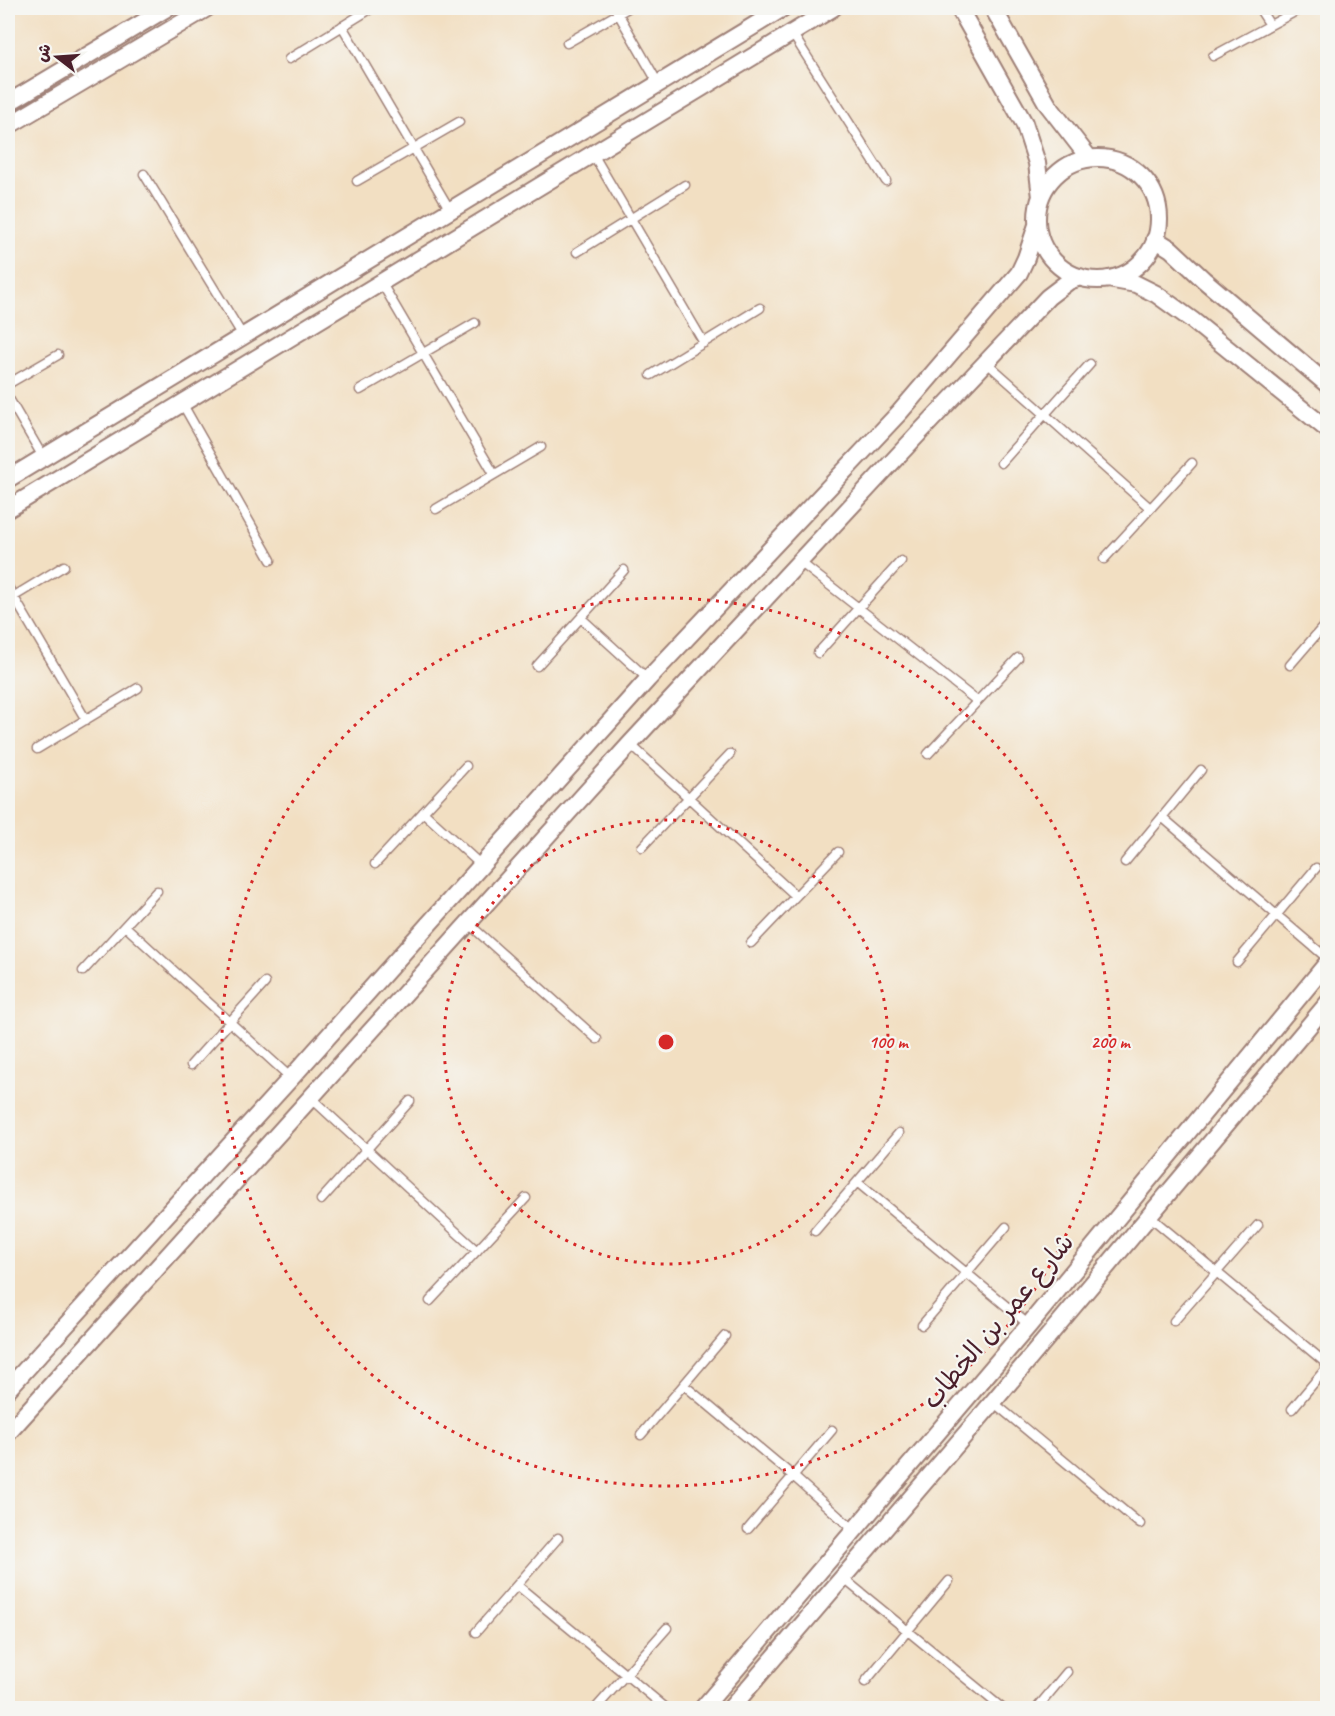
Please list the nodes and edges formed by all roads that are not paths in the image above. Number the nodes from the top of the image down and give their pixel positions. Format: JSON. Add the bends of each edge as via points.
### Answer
{"nodes":[{"id":1,"x":167,"y":8,"type":"edge"},
{"id":2,"x":207,"y":8,"type":"edge"},
{"id":3,"x":372,"y":8,"type":"edge"},
{"id":4,"x":628,"y":8,"type":"edge"},
{"id":5,"x":783,"y":8,"type":"edge"},
{"id":6,"x":833,"y":8,"type":"edge"},
{"id":7,"x":958,"y":8,"type":"edge"},
{"id":8,"x":993,"y":8,"type":"edge"},
{"id":9,"x":1259,"y":8,"type":"edge"},
{"id":10,"x":1302,"y":8,"type":"edge"},
{"id":11,"x":616,"y":10,"type":"edge"},
{"id":12,"x":1270,"y":25,"type":"junction"},
{"id":13,"x":342,"y":26,"type":"junction"},
{"id":14,"x":792,"y":33,"type":"junction"},
{"id":15,"x":732,"y":38,"type":"junction"},
{"id":16,"x":567,"y":43,"type":"dead end"},
{"id":17,"x":1213,"y":56,"type":"dead end"},
{"id":18,"x":289,"y":59,"type":"dead end"},
{"id":19,"x":745,"y":61,"type":"junction"},
{"id":20,"x":658,"y":83,"type":"junction"},
{"id":21,"x":8,"y":103,"type":"edge"},
{"id":22,"x":459,"y":122,"type":"dead end"},
{"id":23,"x":8,"y":126,"type":"edge"},
{"id":24,"x":414,"y":148,"type":"junction"},
{"id":25,"x":592,"y":154,"type":"junction"},
{"id":26,"x":1089,"y":158,"type":"junction"},
{"id":27,"x":144,"y":174,"type":"dead end"},
{"id":28,"x":357,"y":181,"type":"dead end"},
{"id":29,"x":886,"y":181,"type":"dead end"},
{"id":30,"x":685,"y":185,"type":"dead end"},
{"id":31,"x":1041,"y":197,"type":"junction"},
{"id":32,"x":450,"y":210,"type":"junction"},
{"id":33,"x":631,"y":219,"type":"junction"},
{"id":34,"x":1037,"y":225,"type":"junction"},
{"id":35,"x":1155,"y":239,"type":"junction"},
{"id":36,"x":577,"y":252,"type":"dead end"},
{"id":37,"x":1080,"y":277,"type":"junction"},
{"id":38,"x":1107,"y":279,"type":"junction"},
{"id":39,"x":381,"y":282,"type":"junction"},
{"id":40,"x":760,"y":308,"type":"dead end"},
{"id":41,"x":475,"y":323,"type":"dead end"},
{"id":42,"x":243,"y":336,"type":"junction"},
{"id":43,"x":704,"y":343,"type":"junction"},
{"id":44,"x":423,"y":353,"type":"junction"},
{"id":45,"x":58,"y":355,"type":"dead end"},
{"id":46,"x":986,"y":362,"type":"junction"},
{"id":47,"x":1090,"y":364,"type":"dead end"},
{"id":48,"x":651,"y":375,"type":"dead end"},
{"id":49,"x":8,"y":384,"type":"edge"},
{"id":50,"x":1328,"y":385,"type":"edge"},
{"id":51,"x":360,"y":390,"type":"dead end"},
{"id":52,"x":8,"y":397,"type":"edge"},
{"id":53,"x":182,"y":403,"type":"junction"},
{"id":54,"x":900,"y":412,"type":"junction"},
{"id":55,"x":1045,"y":415,"type":"junction"},
{"id":56,"x":1328,"y":429,"type":"edge"},
{"id":57,"x":919,"y":432,"type":"junction"},
{"id":58,"x":541,"y":447,"type":"dead end"},
{"id":59,"x":44,"y":458,"type":"junction"},
{"id":60,"x":1001,"y":463,"type":"dead end"},
{"id":61,"x":1192,"y":463,"type":"dead end"},
{"id":62,"x":494,"y":474,"type":"junction"},
{"id":63,"x":8,"y":479,"type":"edge"},
{"id":64,"x":1150,"y":508,"type":"junction"},
{"id":65,"x":8,"y":509,"type":"edge"},
{"id":66,"x":436,"y":509,"type":"dead end"},
{"id":67,"x":1104,"y":559,"type":"dead end"},
{"id":68,"x":272,"y":560,"type":"dead end"},
{"id":69,"x":901,"y":561,"type":"dead end"},
{"id":70,"x":800,"y":562,"type":"junction"},
{"id":71,"x":64,"y":566,"type":"dead end"},
{"id":72,"x":624,"y":570,"type":"dead end"},
{"id":73,"x":8,"y":587,"type":"edge"},
{"id":74,"x":10,"y":599,"type":"edge"},
{"id":75,"x":859,"y":608,"type":"junction"},
{"id":76,"x":581,"y":618,"type":"junction"},
{"id":77,"x":1328,"y":621,"type":"edge"},
{"id":78,"x":818,"y":653,"type":"dead end"},
{"id":79,"x":1018,"y":658,"type":"dead end"},
{"id":80,"x":1290,"y":665,"type":"dead end"},
{"id":81,"x":537,"y":666,"type":"dead end"},
{"id":82,"x":648,"y":679,"type":"junction"},
{"id":83,"x":138,"y":688,"type":"dead end"},
{"id":84,"x":977,"y":701,"type":"junction"},
{"id":85,"x":86,"y":720,"type":"junction"},
{"id":86,"x":630,"y":744,"type":"junction"},
{"id":87,"x":37,"y":749,"type":"dead end"},
{"id":88,"x":730,"y":754,"type":"dead end"},
{"id":89,"x":928,"y":754,"type":"dead end"},
{"id":90,"x":466,"y":766,"type":"dead end"},
{"id":91,"x":1201,"y":770,"type":"dead end"},
{"id":92,"x":689,"y":798,"type":"junction"},
{"id":93,"x":423,"y":812,"type":"junction"},
{"id":94,"x":1162,"y":817,"type":"junction"},
{"id":95,"x":642,"y":847,"type":"dead end"},
{"id":96,"x":838,"y":852,"type":"dead end"},
{"id":97,"x":1125,"y":862,"type":"dead end"},
{"id":98,"x":375,"y":864,"type":"dead end"},
{"id":99,"x":481,"y":865,"type":"junction"},
{"id":100,"x":1316,"y":868,"type":"dead end"},
{"id":101,"x":157,"y":891,"type":"dead end"},
{"id":102,"x":796,"y":896,"type":"junction"},
{"id":103,"x":1277,"y":915,"type":"junction"},
{"id":104,"x":468,"y":922,"type":"junction"},
{"id":105,"x":125,"y":926,"type":"junction"},
{"id":106,"x":751,"y":943,"type":"dead end"},
{"id":107,"x":1328,"y":960,"type":"edge"},
{"id":108,"x":1237,"y":963,"type":"dead end"},
{"id":109,"x":83,"y":971,"type":"dead end"},
{"id":110,"x":265,"y":983,"type":"dead end"},
{"id":111,"x":1324,"y":1013,"type":"edge"},
{"id":112,"x":230,"y":1022,"type":"junction"},
{"id":113,"x":597,"y":1039,"type":"dead end"},
{"id":114,"x":191,"y":1065,"type":"dead end"},
{"id":115,"x":291,"y":1078,"type":"junction"},
{"id":116,"x":310,"y":1097,"type":"junction"},
{"id":117,"x":410,"y":1101,"type":"dead end"},
{"id":118,"x":899,"y":1133,"type":"dead end"},
{"id":119,"x":367,"y":1149,"type":"junction"},
{"id":120,"x":857,"y":1182,"type":"junction"},
{"id":121,"x":526,"y":1198,"type":"dead end"},
{"id":122,"x":321,"y":1200,"type":"dead end"},
{"id":123,"x":1148,"y":1215,"type":"junction"},
{"id":124,"x":1258,"y":1225,"type":"dead end"},
{"id":125,"x":1006,"y":1227,"type":"dead end"},
{"id":126,"x":815,"y":1232,"type":"dead end"},
{"id":127,"x":477,"y":1251,"type":"junction"},
{"id":128,"x":1217,"y":1272,"type":"junction"},
{"id":129,"x":967,"y":1273,"type":"junction"},
{"id":130,"x":430,"y":1301,"type":"dead end"},
{"id":131,"x":1174,"y":1321,"type":"dead end"},
{"id":132,"x":922,"y":1325,"type":"dead end"},
{"id":133,"x":1029,"y":1325,"type":"junction"},
{"id":134,"x":725,"y":1336,"type":"dead end"},
{"id":135,"x":1328,"y":1366,"type":"edge"},
{"id":136,"x":684,"y":1385,"type":"junction"},
{"id":137,"x":8,"y":1389,"type":"edge"},
{"id":138,"x":993,"y":1402,"type":"junction"},
{"id":139,"x":1292,"y":1409,"type":"dead end"},
{"id":140,"x":832,"y":1430,"type":"dead end"},
{"id":141,"x":8,"y":1433,"type":"edge"},
{"id":142,"x":641,"y":1435,"type":"dead end"},
{"id":143,"x":793,"y":1476,"type":"junction"},
{"id":144,"x":1140,"y":1524,"type":"dead end"},
{"id":145,"x":748,"y":1529,"type":"dead end"},
{"id":146,"x":855,"y":1531,"type":"junction"},
{"id":147,"x":558,"y":1538,"type":"dead end"},
{"id":148,"x":843,"y":1578,"type":"junction"},
{"id":149,"x":950,"y":1581,"type":"dead end"},
{"id":150,"x":518,"y":1585,"type":"junction"},
{"id":151,"x":667,"y":1628,"type":"dead end"},
{"id":152,"x":908,"y":1631,"type":"junction"},
{"id":153,"x":476,"y":1632,"type":"dead end"},
{"id":154,"x":1067,"y":1672,"type":"dead end"},
{"id":155,"x":626,"y":1674,"type":"junction"},
{"id":156,"x":866,"y":1682,"type":"dead end"},
{"id":157,"x":596,"y":1708,"type":"edge"},
{"id":158,"x":666,"y":1708,"type":"edge"},
{"id":159,"x":703,"y":1708,"type":"edge"},
{"id":160,"x":731,"y":1708,"type":"edge"},
{"id":161,"x":1002,"y":1708,"type":"edge"},
{"id":162,"x":1037,"y":1708,"type":"edge"}],
"edges":[{"from":1,"to":21,"type":"street"},
{"from":2,"to":23,"type":"street"},
{"from":3,"to":13,"type":"lane"},
{"from":4,"to":11,"type":"lane"},
{"from":5,"to":15,"type":"street"},
{"from":6,"to":14,"type":"street"},
{"from":7,"to":31,"type":"street","via":[[1024,123],[1037,163]]},
{"from":8,"to":26,"type":"street","via":[[1048,105]]},
{"from":9,"to":12,"type":"lane"},
{"from":10,"to":12,"type":"lane"},
{"from":11,"to":16,"type":"lane"},
{"from":11,"to":20,"type":"lane"},
{"from":12,"to":17,"type":"lane"},
{"from":13,"to":18,"type":"lane"},
{"from":13,"to":24,"type":"lane"},
{"from":14,"to":19,"type":"street"},
{"from":14,"to":29,"type":"lane"},
{"from":15,"to":19,"type":"street"},
{"from":15,"to":20,"type":"street"},
{"from":19,"to":25,"type":"street"},
{"from":20,"to":32,"type":"street"},
{"from":22,"to":24,"type":"lane"},
{"from":24,"to":28,"type":"lane"},
{"from":24,"to":32,"type":"lane"},
{"from":25,"to":33,"type":"lane"},
{"from":25,"to":39,"type":"street"},
{"from":26,"to":31,"type":"street","via":[[1057,174]]},
{"from":26,"to":35,"type":"street","via":[[1126,164],[1148,183],[1158,210]]},
{"from":27,"to":42,"type":"lane"},
{"from":30,"to":33,"type":"lane"},
{"from":31,"to":34,"type":"street"},
{"from":32,"to":42,"type":"street"},
{"from":33,"to":36,"type":"lane"},
{"from":33,"to":43,"type":"lane"},
{"from":34,"to":37,"type":"street","via":[[1047,252],[1067,271]]},
{"from":34,"to":54,"type":"street","via":[[1019,273]]},
{"from":35,"to":38,"type":"street","via":[[1136,266]]},
{"from":35,"to":50,"type":"street"},
{"from":37,"to":38,"type":"street"},
{"from":37,"to":46,"type":"street","via":[[1054,291]]},
{"from":38,"to":56,"type":"street","via":[[1136,284],[1156,294]]},
{"from":39,"to":44,"type":"lane"},
{"from":39,"to":53,"type":"street"},
{"from":40,"to":43,"type":"lane"},
{"from":41,"to":44,"type":"lane"},
{"from":42,"to":59,"type":"street"},
{"from":43,"to":48,"type":"lane"},
{"from":44,"to":51,"type":"lane"},
{"from":44,"to":62,"type":"lane"},
{"from":45,"to":49,"type":"lane"},
{"from":46,"to":55,"type":"lane"},
{"from":46,"to":57,"type":"street"},
{"from":47,"to":55,"type":"lane"},
{"from":52,"to":59,"type":"lane"},
{"from":53,"to":65,"type":"street"},
{"from":53,"to":68,"type":"lane"},
{"from":54,"to":57,"type":"street"},
{"from":54,"to":82,"type":"street"},
{"from":55,"to":60,"type":"lane"},
{"from":55,"to":64,"type":"lane"},
{"from":57,"to":70,"type":"street"},
{"from":58,"to":62,"type":"lane"},
{"from":59,"to":63,"type":"street"},
{"from":61,"to":64,"type":"lane"},
{"from":62,"to":66,"type":"lane"},
{"from":64,"to":67,"type":"lane"},
{"from":69,"to":75,"type":"lane"},
{"from":70,"to":75,"type":"lane"},
{"from":70,"to":86,"type":"street"},
{"from":71,"to":74,"type":"lane"},
{"from":72,"to":76,"type":"lane"},
{"from":73,"to":74,"type":"lane"},
{"from":74,"to":85,"type":"lane"},
{"from":75,"to":78,"type":"lane"},
{"from":75,"to":84,"type":"lane"},
{"from":76,"to":81,"type":"lane"},
{"from":76,"to":82,"type":"lane"},
{"from":77,"to":80,"type":"lane"},
{"from":79,"to":84,"type":"lane"},
{"from":82,"to":99,"type":"street"},
{"from":83,"to":85,"type":"lane"},
{"from":84,"to":89,"type":"lane"},
{"from":85,"to":87,"type":"lane"},
{"from":86,"to":92,"type":"lane"},
{"from":86,"to":104,"type":"street"},
{"from":88,"to":92,"type":"lane"},
{"from":90,"to":93,"type":"lane"},
{"from":91,"to":94,"type":"lane"},
{"from":92,"to":95,"type":"lane"},
{"from":92,"to":102,"type":"lane"},
{"from":93,"to":98,"type":"lane"},
{"from":93,"to":99,"type":"lane"},
{"from":94,"to":97,"type":"lane"},
{"from":94,"to":103,"type":"lane"},
{"from":96,"to":102,"type":"lane"},
{"from":99,"to":115,"type":"street"},
{"from":100,"to":103,"type":"lane"},
{"from":101,"to":105,"type":"lane"},
{"from":102,"to":106,"type":"lane"},
{"from":103,"to":107,"type":"lane"},
{"from":103,"to":108,"type":"lane"},
{"from":104,"to":113,"type":"lane"},
{"from":104,"to":116,"type":"street"},
{"from":105,"to":109,"type":"lane"},
{"from":105,"to":112,"type":"lane"},
{"from":107,"to":133,"type":"street","name":"شارع عمر بن الخطاب"},
{"from":110,"to":112,"type":"lane"},
{"from":111,"to":123,"type":"street","name":"شارع عمر بن الخطاب"},
{"from":112,"to":114,"type":"lane"},
{"from":112,"to":115,"type":"lane"},
{"from":115,"to":137,"type":"street"},
{"from":116,"to":119,"type":"lane"},
{"from":116,"to":141,"type":"street"},
{"from":117,"to":119,"type":"lane"},
{"from":118,"to":120,"type":"lane"},
{"from":119,"to":122,"type":"lane"},
{"from":119,"to":127,"type":"lane"},
{"from":120,"to":126,"type":"lane"},
{"from":120,"to":129,"type":"lane"},
{"from":121,"to":127,"type":"lane"},
{"from":123,"to":128,"type":"lane"},
{"from":123,"to":138,"type":"street","name":"شارع عمر بن الخطاب"},
{"from":124,"to":128,"type":"lane"},
{"from":125,"to":129,"type":"lane"},
{"from":127,"to":130,"type":"lane"},
{"from":128,"to":131,"type":"lane"},
{"from":128,"to":135,"type":"lane"},
{"from":129,"to":132,"type":"lane"},
{"from":129,"to":133,"type":"lane"},
{"from":133,"to":146,"type":"street","name":"شارع عمر بن الخطاب"},
{"from":134,"to":136,"type":"lane"},
{"from":135,"to":139,"type":"lane"},
{"from":136,"to":142,"type":"lane"},
{"from":136,"to":143,"type":"lane"},
{"from":138,"to":144,"type":"lane"},
{"from":138,"to":148,"type":"street","name":"شارع عمر بن الخطاب"},
{"from":140,"to":143,"type":"lane"},
{"from":143,"to":145,"type":"lane"},
{"from":143,"to":146,"type":"lane"},
{"from":146,"to":159,"type":"street","name":"شارع عمر بن الخطاب"},
{"from":147,"to":150,"type":"lane"},
{"from":148,"to":152,"type":"lane"},
{"from":148,"to":160,"type":"street","name":"شارع عمر بن الخطاب"},
{"from":149,"to":152,"type":"lane"},
{"from":150,"to":153,"type":"lane"},
{"from":150,"to":155,"type":"lane"},
{"from":151,"to":155,"type":"lane"},
{"from":152,"to":156,"type":"lane"},
{"from":152,"to":161,"type":"lane"},
{"from":154,"to":162,"type":"lane"},
{"from":155,"to":157,"type":"lane"},
{"from":155,"to":158,"type":"lane"}]}
